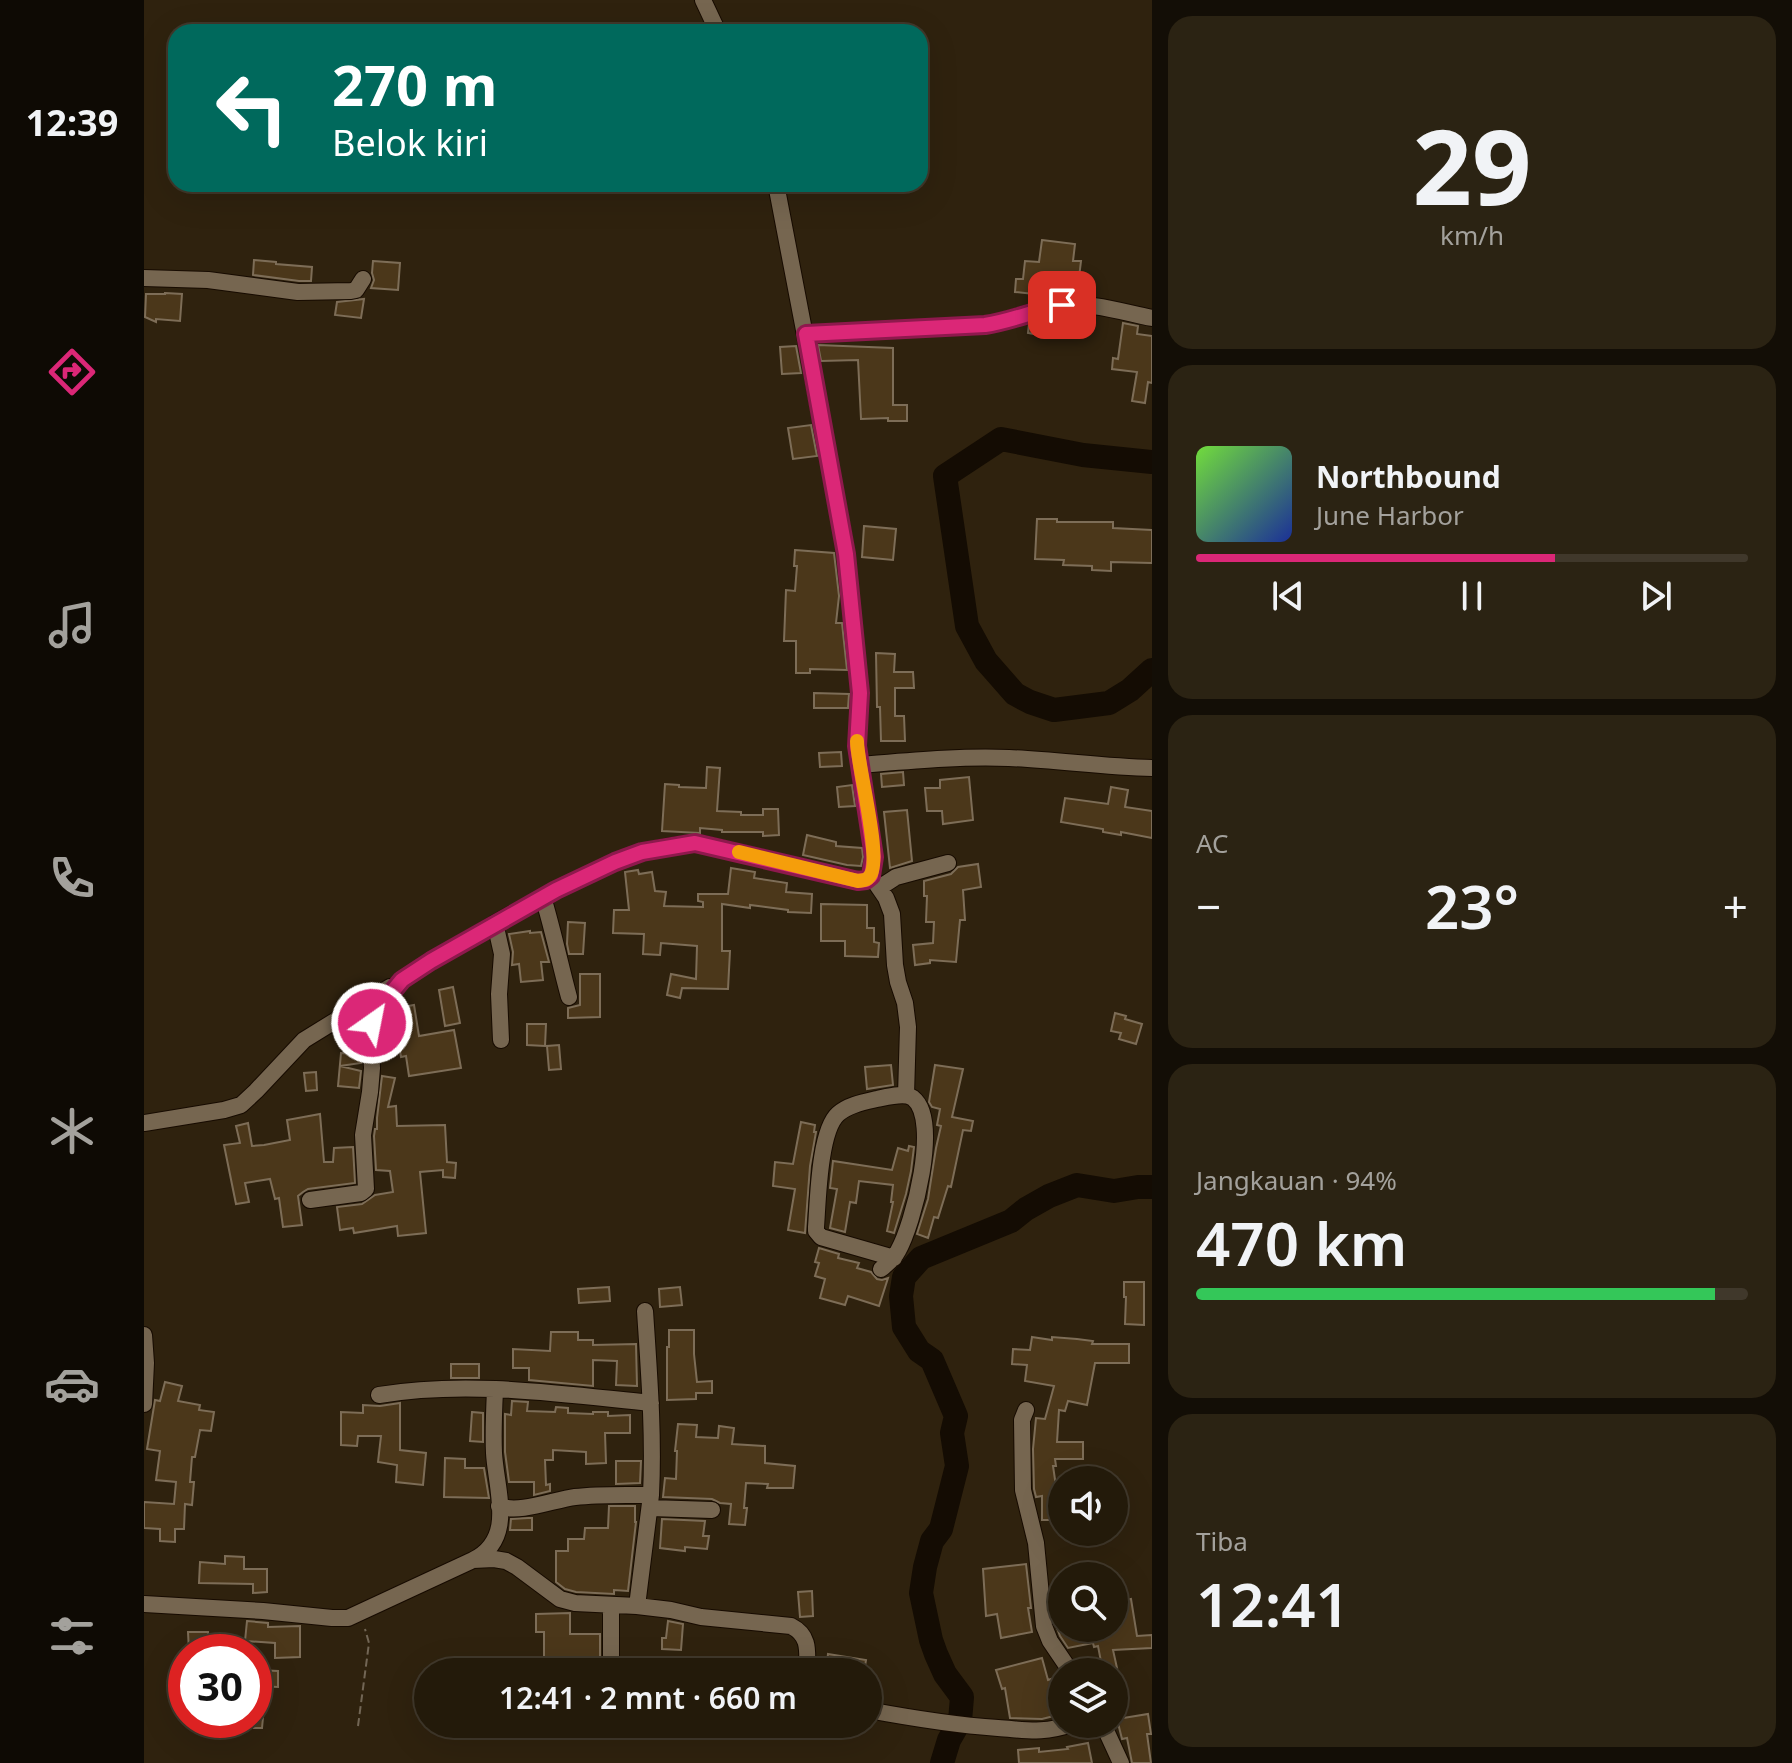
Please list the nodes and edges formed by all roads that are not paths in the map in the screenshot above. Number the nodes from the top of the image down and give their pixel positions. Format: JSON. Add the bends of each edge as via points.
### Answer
{"nodes":[{"id":1,"x":703,"y":0,"type":"edge"},
{"id":2,"x":714,"y":24,"type":"edge"},
{"id":3,"x":778,"y":192,"type":"edge"},
{"id":4,"x":144,"y":278,"type":"edge"},
{"id":5,"x":363,"y":279,"type":"dead end"},
{"id":6,"x":1152,"y":318,"type":"edge"},
{"id":7,"x":806,"y":334,"type":"junction"},
{"id":8,"x":859,"y":765,"type":"junction"},
{"id":9,"x":1152,"y":768,"type":"edge"},
{"id":10,"x":948,"y":863,"type":"dead end"},
{"id":11,"x":875,"y":882,"type":"junction"},
{"id":12,"x":543,"y":897,"type":"junction"},
{"id":13,"x":495,"y":923,"type":"junction"},
{"id":14,"x":402,"y":980,"type":"junction"},
{"id":15,"x":569,"y":997,"type":"dead end"},
{"id":16,"x":501,"y":1040,"type":"dead end"},
{"id":17,"x":906,"y":1095,"type":"junction"},
{"id":18,"x":144,"y":1123,"type":"edge"},
{"id":19,"x":310,"y":1200,"type":"dead end"},
{"id":20,"x":645,"y":1311,"type":"dead end"},
{"id":21,"x":144,"y":1335,"type":"edge"},
{"id":22,"x":495,"y":1390,"type":"junction"},
{"id":23,"x":379,"y":1395,"type":"dead end"},
{"id":24,"x":651,"y":1403,"type":"junction"},
{"id":25,"x":144,"y":1404,"type":"edge"},
{"id":26,"x":1026,"y":1410,"type":"dead end"},
{"id":27,"x":651,"y":1502,"type":"junction"},
{"id":28,"x":499,"y":1506,"type":"junction"},
{"id":29,"x":712,"y":1510,"type":"dead end"},
{"id":30,"x":473,"y":1560,"type":"junction"},
{"id":31,"x":144,"y":1604,"type":"edge"},
{"id":32,"x":611,"y":1606,"type":"junction"},
{"id":33,"x":637,"y":1606,"type":"junction"},
{"id":34,"x":611,"y":1658,"type":"edge"},
{"id":35,"x":806,"y":1658,"type":"edge"},
{"id":36,"x":1062,"y":1658,"type":"edge"},
{"id":37,"x":882,"y":1712,"type":"edge"},
{"id":38,"x":1048,"y":1731,"type":"edge"},
{"id":39,"x":1109,"y":1738,"type":"edge"},
{"id":40,"x":1121,"y":1763,"type":"edge"}],
"edges":[{"from":1,"to":2,"type":"street"},
{"from":3,"to":7,"type":"street"},
{"from":4,"to":5,"type":"street","via":[[307,293],[356,290]]},
{"from":6,"to":7,"type":"street","via":[[1072,304],[985,325]]},
{"from":7,"to":8,"type":"street","via":[[846,554],[860,693]]},
{"from":8,"to":9,"type":"street","via":[[1004,758]]},
{"from":8,"to":11,"type":"street"},
{"from":10,"to":11,"type":"street"},
{"from":11,"to":12,"type":"street","via":[[695,843],[642,852]]},
{"from":11,"to":17,"type":"street","via":[[892,914],[897,976],[907,1014]]},
{"from":12,"to":13,"type":"street"},
{"from":12,"to":15,"type":"street"},
{"from":13,"to":14,"type":"street"},
{"from":13,"to":16,"type":"street","via":[[502,954]]},
{"from":14,"to":18,"type":"street","via":[[304,1040],[241,1105]]},
{"from":14,"to":19,"type":"street","via":[[378,1009],[370,1034],[372,1068],[363,1135],[366,1189]]},
{"from":17,"to":17,"type":"street","via":[[919,1108],[926,1148],[909,1224],[888,1264],[816,1231],[825,1138],[837,1115],[853,1106]]},
{"from":20,"to":24,"type":"street"},
{"from":21,"to":25,"type":"street"},
{"from":22,"to":23,"type":"street","via":[[439,1388]]},
{"from":22,"to":24,"type":"street"},
{"from":22,"to":28,"type":"street"},
{"from":24,"to":27,"type":"street"},
{"from":26,"to":36,"type":"street","via":[[1023,1490],[1036,1543],[1044,1626]]},
{"from":27,"to":28,"type":"street","via":[[596,1495],[511,1509]]},
{"from":27,"to":29,"type":"street"},
{"from":27,"to":33,"type":"street"},
{"from":28,"to":30,"type":"street","via":[[496,1539]]},
{"from":30,"to":31,"type":"street","via":[[348,1618]]},
{"from":30,"to":32,"type":"street","via":[[506,1561],[560,1599]]},
{"from":32,"to":33,"type":"street"},
{"from":32,"to":34,"type":"street"},
{"from":33,"to":35,"type":"street","via":[[791,1626],[805,1637]]},
{"from":37,"to":38,"type":"street","via":[[948,1724]]},
{"from":39,"to":40,"type":"street"}]}
